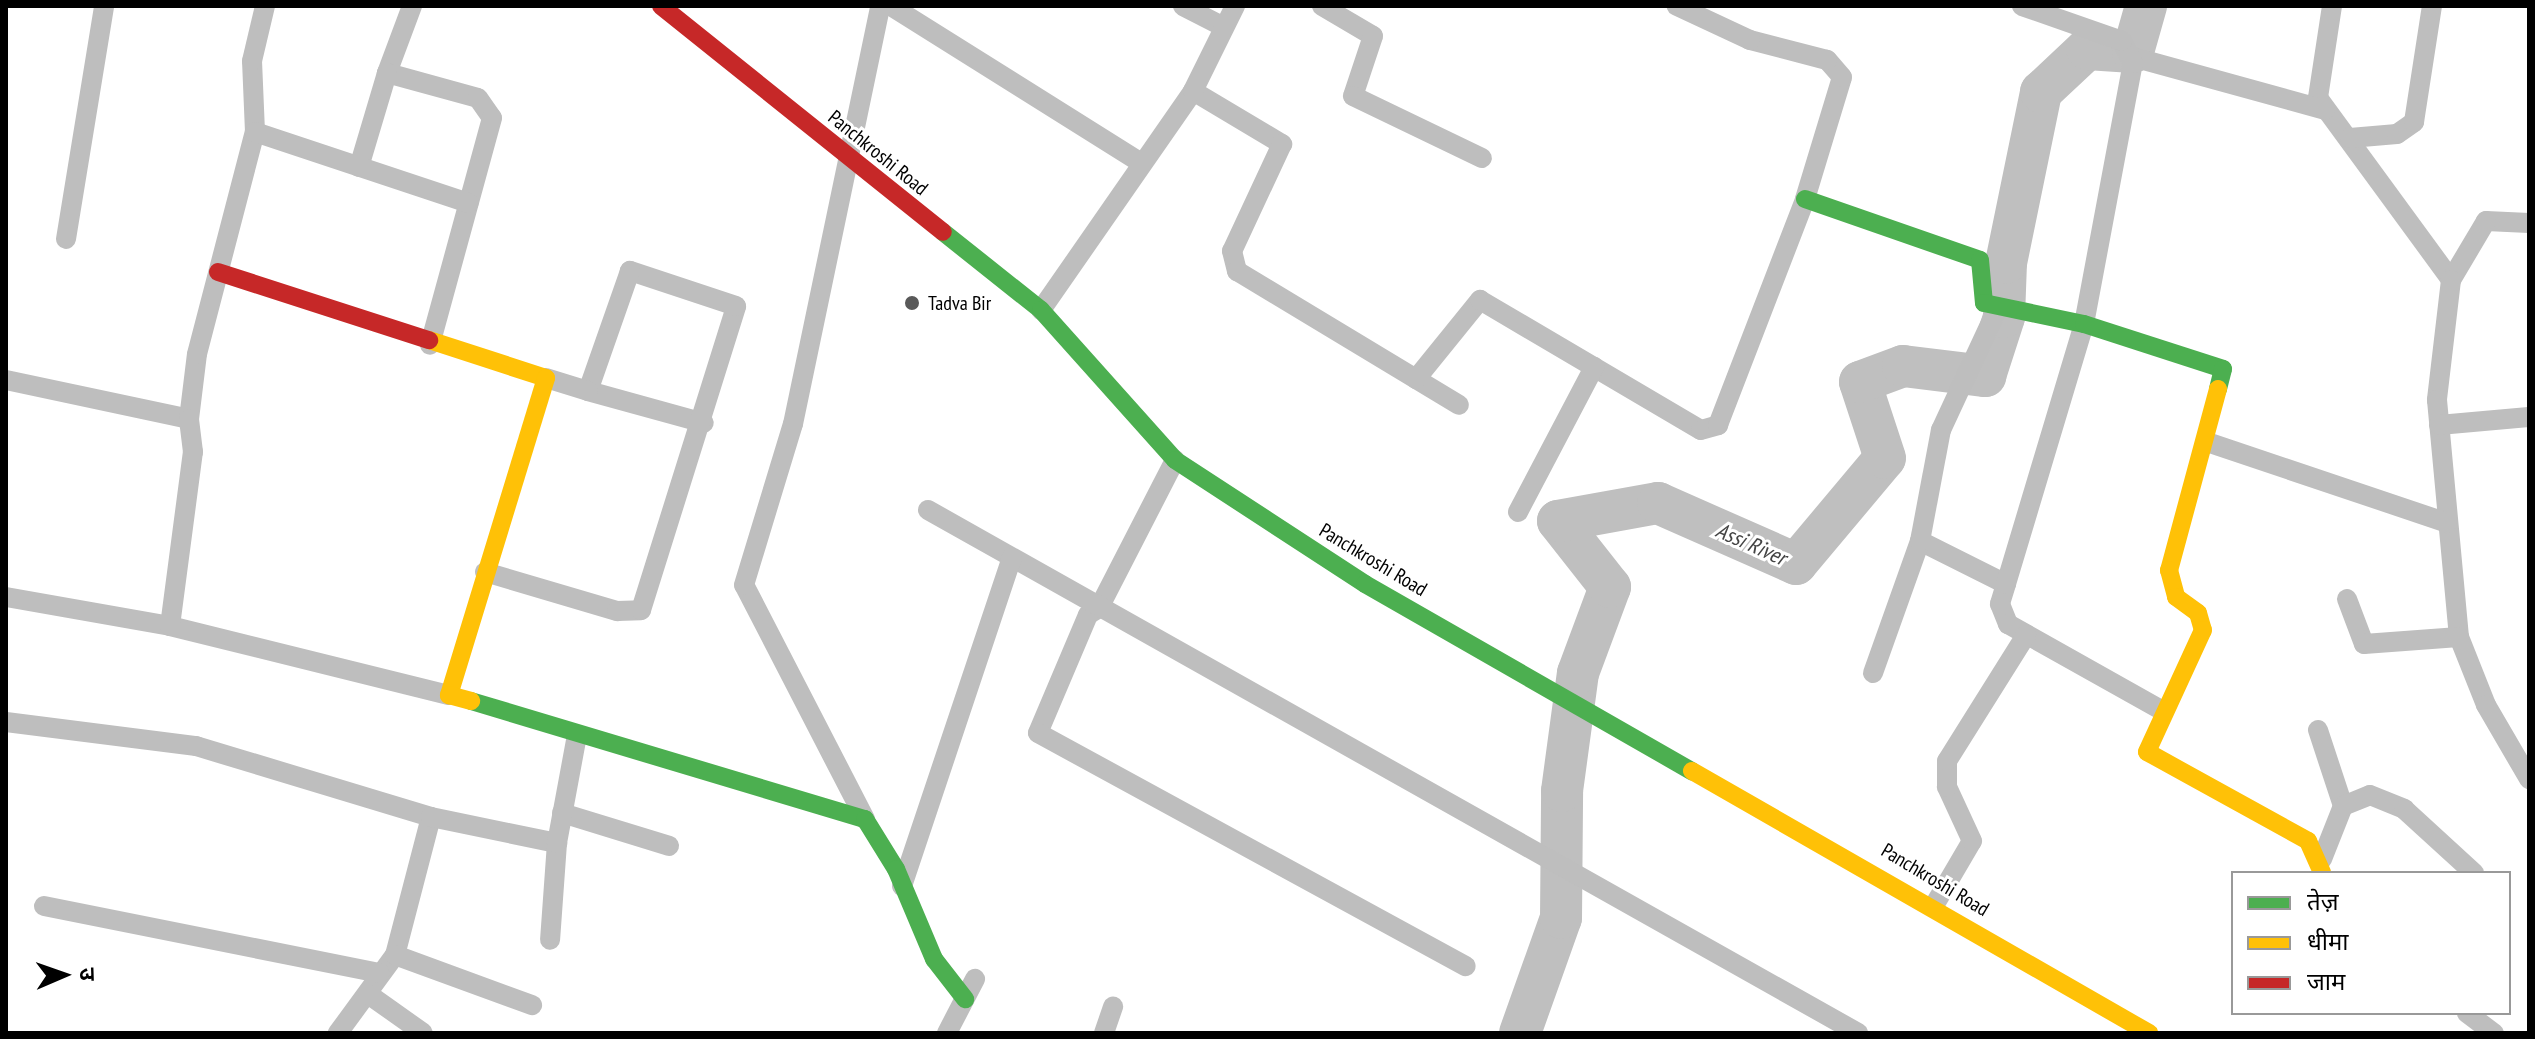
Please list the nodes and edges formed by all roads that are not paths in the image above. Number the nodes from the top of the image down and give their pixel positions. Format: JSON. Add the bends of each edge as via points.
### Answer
{"nodes":[{"id":1,"x":104,"y":6,"type":"edge"},
{"id":2,"x":265,"y":6,"type":"edge"},
{"id":3,"x":412,"y":6,"type":"edge"},
{"id":4,"x":661,"y":6,"type":"edge"},
{"id":5,"x":880,"y":6,"type":"edge"},
{"id":6,"x":891,"y":6,"type":"edge"},
{"id":7,"x":1183,"y":6,"type":"edge"},
{"id":8,"x":1235,"y":6,"type":"edge"},
{"id":9,"x":1322,"y":6,"type":"edge"},
{"id":10,"x":1677,"y":6,"type":"edge"},
{"id":11,"x":2022,"y":6,"type":"edge"},
{"id":12,"x":2332,"y":6,"type":"edge"},
{"id":13,"x":2432,"y":6,"type":"edge"},
{"id":14,"x":1222,"y":26,"type":"junction"},
{"id":15,"x":2130,"y":52,"type":"junction"},
{"id":16,"x":387,"y":73,"type":"junction"},
{"id":17,"x":1193,"y":91,"type":"junction"},
{"id":18,"x":2325,"y":110,"type":"junction"},
{"id":19,"x":255,"y":132,"type":"junction"},
{"id":20,"x":2350,"y":138,"type":"junction"},
{"id":21,"x":847,"y":155,"type":"junction"},
{"id":22,"x":1482,"y":158,"type":"dead end"},
{"id":23,"x":1141,"y":163,"type":"junction"},
{"id":24,"x":359,"y":167,"type":"junction"},
{"id":25,"x":1805,"y":199,"type":"junction"},
{"id":26,"x":468,"y":203,"type":"junction"},
{"id":27,"x":2529,"y":223,"type":"edge"},
{"id":28,"x":66,"y":239,"type":"dead end"},
{"id":29,"x":218,"y":272,"type":"junction"},
{"id":30,"x":2451,"y":280,"type":"junction"},
{"id":31,"x":2004,"y":308,"type":"junction"},
{"id":32,"x":1041,"y":310,"type":"junction"},
{"id":33,"x":2084,"y":324,"type":"junction"},
{"id":34,"x":430,"y":345,"type":"junction"},
{"id":35,"x":1594,"y":367,"type":"junction"},
{"id":36,"x":546,"y":378,"type":"junction"},
{"id":37,"x":1416,"y":379,"type":"junction"},
{"id":38,"x":6,"y":380,"type":"edge"},
{"id":39,"x":588,"y":391,"type":"junction"},
{"id":40,"x":1459,"y":405,"type":"dead end"},
{"id":41,"x":2529,"y":417,"type":"edge"},
{"id":42,"x":189,"y":419,"type":"junction"},
{"id":43,"x":704,"y":423,"type":"junction"},
{"id":44,"x":2439,"y":425,"type":"junction"},
{"id":45,"x":2207,"y":442,"type":"junction"},
{"id":46,"x":1175,"y":460,"type":"junction"},
{"id":47,"x":928,"y":510,"type":"dead end"},
{"id":48,"x":1518,"y":512,"type":"dead end"},
{"id":49,"x":2447,"y":523,"type":"junction"},
{"id":50,"x":1920,"y":541,"type":"junction"},
{"id":51,"x":1012,"y":558,"type":"junction"},
{"id":52,"x":485,"y":572,"type":"junction"},
{"id":53,"x":2006,"y":584,"type":"junction"},
{"id":54,"x":6,"y":597,"type":"edge"},
{"id":55,"x":2347,"y":599,"type":"dead end"},
{"id":56,"x":1099,"y":608,"type":"junction"},
{"id":57,"x":170,"y":626,"type":"junction"},
{"id":58,"x":2026,"y":635,"type":"junction"},
{"id":59,"x":2459,"y":637,"type":"junction"},
{"id":60,"x":1873,"y":673,"type":"dead end"},
{"id":61,"x":449,"y":695,"type":"junction"},
{"id":62,"x":2161,"y":710,"type":"junction"},
{"id":63,"x":6,"y":722,"type":"edge"},
{"id":64,"x":2318,"y":730,"type":"dead end"},
{"id":65,"x":577,"y":735,"type":"junction"},
{"id":66,"x":2522,"y":753,"type":"edge"},
{"id":67,"x":2529,"y":779,"type":"edge"},
{"id":68,"x":2343,"y":806,"type":"junction"},
{"id":69,"x":562,"y":813,"type":"junction"},
{"id":70,"x":431,"y":817,"type":"junction"},
{"id":71,"x":865,"y":819,"type":"junction"},
{"id":72,"x":557,"y":843,"type":"junction"},
{"id":73,"x":669,"y":846,"type":"dead end"},
{"id":74,"x":2322,"y":866,"type":"edge"},
{"id":75,"x":2472,"y":871,"type":"edge"},
{"id":76,"x":902,"y":886,"type":"junction"},
{"id":77,"x":1935,"y":904,"type":"junction"},
{"id":78,"x":44,"y":906,"type":"dead end"},
{"id":79,"x":550,"y":940,"type":"dead end"},
{"id":80,"x":395,"y":955,"type":"junction"},
{"id":81,"x":1466,"y":966,"type":"dead end"},
{"id":82,"x":379,"y":973,"type":"junction"},
{"id":83,"x":975,"y":979,"type":"dead end"},
{"id":84,"x":368,"y":994,"type":"junction"},
{"id":85,"x":965,"y":999,"type":"junction"},
{"id":86,"x":532,"y":1005,"type":"dead end"},
{"id":87,"x":1113,"y":1007,"type":"dead end"},
{"id":88,"x":2470,"y":1015,"type":"edge"},
{"id":89,"x":338,"y":1033,"type":"edge"},
{"id":90,"x":423,"y":1033,"type":"edge"},
{"id":91,"x":947,"y":1033,"type":"edge"},
{"id":92,"x":1104,"y":1033,"type":"edge"},
{"id":93,"x":1858,"y":1033,"type":"edge"},
{"id":94,"x":2149,"y":1033,"type":"edge"},
{"id":95,"x":2494,"y":1033,"type":"edge"}],
"edges":[{"from":1,"to":28,"type":"street"},
{"from":2,"to":19,"type":"street","via":[[252,61]]},
{"from":3,"to":16,"type":"street"},
{"from":4,"to":21,"type":"street","name":"Panchkroshi Road"},
{"from":5,"to":21,"type":"street"},
{"from":6,"to":23,"type":"street"},
{"from":7,"to":14,"type":"street"},
{"from":8,"to":14,"type":"street"},
{"from":9,"to":22,"type":"street","via":[[1373,36],[1353,96]]},
{"from":10,"to":25,"type":"street","via":[[1750,40],[1836,65],[1842,77]]},
{"from":11,"to":15,"type":"street"},
{"from":12,"to":18,"type":"street","via":[[2315,83]]},
{"from":13,"to":20,"type":"street","via":[[2414,122],[2397,134]]},
{"from":14,"to":17,"type":"street"},
{"from":15,"to":18,"type":"street"},
{"from":15,"to":33,"type":"street"},
{"from":16,"to":24,"type":"street"},
{"from":16,"to":26,"type":"street","via":[[489,105]]},
{"from":17,"to":23,"type":"street"},
{"from":17,"to":37,"type":"street","via":[[1282,144],[1232,251],[1237,271]]},
{"from":18,"to":20,"type":"street"},
{"from":19,"to":24,"type":"street"},
{"from":19,"to":29,"type":"street"},
{"from":20,"to":30,"type":"street"},
{"from":21,"to":32,"type":"street","name":"Panchkroshi Road"},
{"from":21,"to":71,"type":"street","via":[[793,424],[744,585]]},
{"from":23,"to":32,"type":"street"},
{"from":24,"to":26,"type":"street"},
{"from":25,"to":31,"type":"street","via":[[1980,260],[1987,273],[1980,297]]},
{"from":25,"to":35,"type":"street","via":[[1718,425],[1701,430]]},
{"from":26,"to":34,"type":"street"},
{"from":27,"to":30,"type":"street","via":[[2486,221]]},
{"from":29,"to":34,"type":"street"},
{"from":29,"to":42,"type":"street"},
{"from":30,"to":44,"type":"street"},
{"from":31,"to":33,"type":"street"},
{"from":31,"to":50,"type":"street","via":[[1941,430]]},
{"from":32,"to":46,"type":"street","name":"Panchkroshi Road"},
{"from":33,"to":45,"type":"street","via":[[2219,365],[2226,380]]},
{"from":33,"to":53,"type":"street"},
{"from":34,"to":36,"type":"street"},
{"from":35,"to":37,"type":"street","via":[[1480,300]]},
{"from":35,"to":48,"type":"street"},
{"from":36,"to":39,"type":"street"},
{"from":36,"to":52,"type":"street"},
{"from":37,"to":40,"type":"street"},
{"from":38,"to":42,"type":"street"},
{"from":39,"to":43,"type":"street"},
{"from":39,"to":43,"type":"street","via":[[625,276],[640,271],[736,306]]},
{"from":41,"to":44,"type":"street"},
{"from":42,"to":57,"type":"street","via":[[193,452]]},
{"from":43,"to":52,"type":"street","via":[[641,610],[617,611]]},
{"from":44,"to":49,"type":"street"},
{"from":45,"to":49,"type":"street"},
{"from":45,"to":62,"type":"street","via":[[2169,570],[2176,597],[2198,613],[2203,630]]},
{"from":46,"to":56,"type":"street"},
{"from":46,"to":77,"type":"street","name":"Panchkroshi Road","via":[[1365,584]]},
{"from":47,"to":51,"type":"street"},
{"from":49,"to":59,"type":"street"},
{"from":50,"to":53,"type":"street"},
{"from":50,"to":60,"type":"street"},
{"from":51,"to":56,"type":"street"},
{"from":51,"to":76,"type":"street"},
{"from":52,"to":61,"type":"street"},
{"from":53,"to":58,"type":"street","via":[[2002,614]]},
{"from":54,"to":57,"type":"street"},
{"from":55,"to":59,"type":"street","via":[[2364,644]]},
{"from":56,"to":81,"type":"street","via":[[1088,615],[1038,721],[1045,742]]},
{"from":56,"to":93,"type":"street"},
{"from":57,"to":61,"type":"street"},
{"from":58,"to":62,"type":"street"},
{"from":58,"to":77,"type":"street","via":[[1947,761],[1947,787],[1972,841]]},
{"from":59,"to":66,"type":"street"},
{"from":61,"to":65,"type":"street"},
{"from":62,"to":74,"type":"street","via":[[2148,741],[2154,763],[2308,841]]},
{"from":63,"to":70,"type":"street","via":[[196,746]]},
{"from":64,"to":68,"type":"street"},
{"from":65,"to":69,"type":"street"},
{"from":65,"to":71,"type":"street"},
{"from":66,"to":67,"type":"street"},
{"from":68,"to":74,"type":"street"},
{"from":68,"to":75,"type":"street","via":[[2359,795],[2393,803]]},
{"from":69,"to":72,"type":"street"},
{"from":69,"to":73,"type":"street"},
{"from":70,"to":72,"type":"street"},
{"from":70,"to":80,"type":"street"},
{"from":71,"to":76,"type":"street"},
{"from":72,"to":79,"type":"street"},
{"from":76,"to":85,"type":"street","via":[[934,959]]},
{"from":77,"to":94,"type":"street","name":"Panchkroshi Road"},
{"from":78,"to":82,"type":"street"},
{"from":80,"to":82,"type":"street"},
{"from":80,"to":86,"type":"street"},
{"from":82,"to":84,"type":"street"},
{"from":83,"to":85,"type":"street"},
{"from":84,"to":89,"type":"street"},
{"from":84,"to":90,"type":"street"},
{"from":85,"to":91,"type":"street"},
{"from":87,"to":92,"type":"street"},
{"from":88,"to":95,"type":"street"}]}
